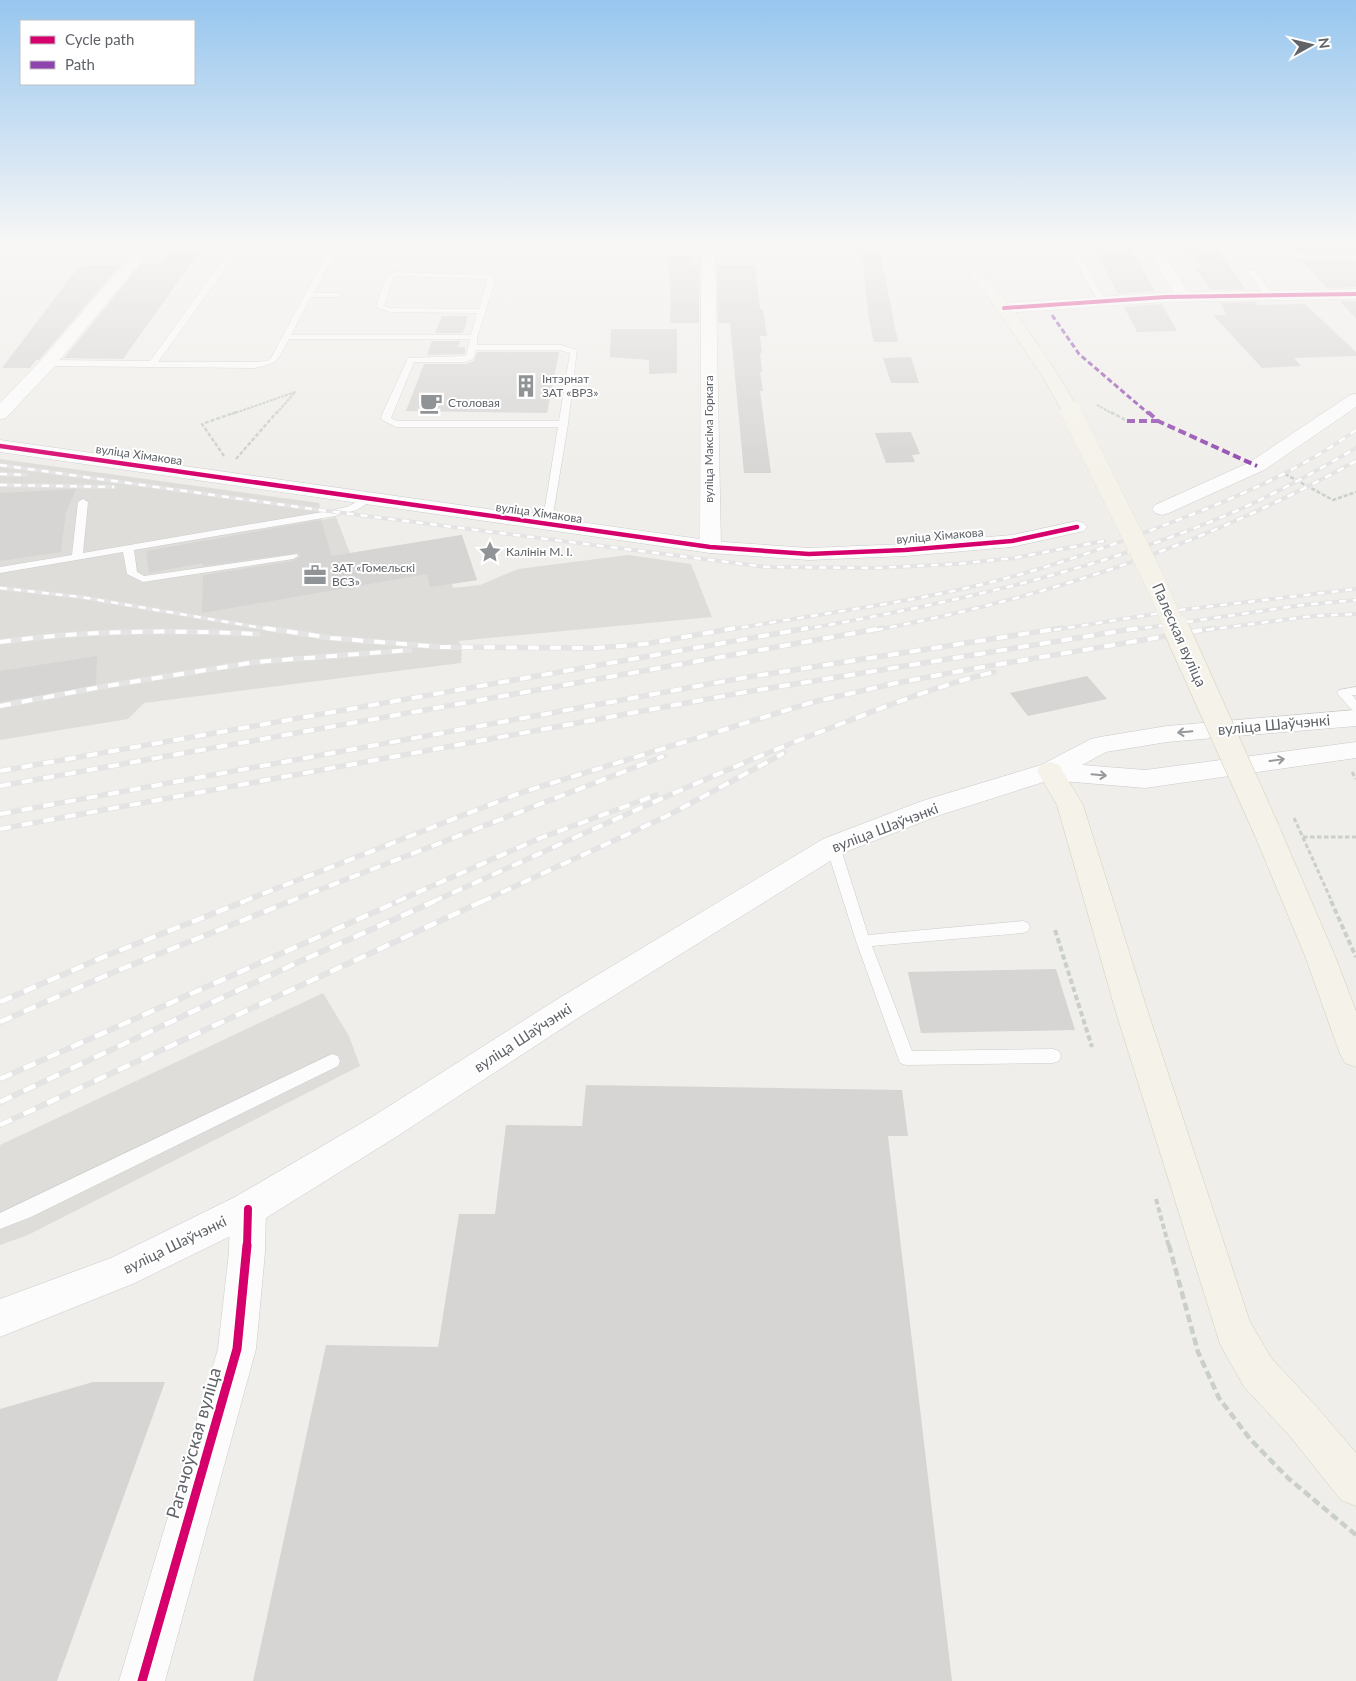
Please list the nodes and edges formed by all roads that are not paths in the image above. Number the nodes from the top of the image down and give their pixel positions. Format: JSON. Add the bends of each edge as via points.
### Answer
{"nodes":[{"id":1,"x":84,"y":320,"type":"edge"},
{"id":2,"x":184,"y":320,"type":"edge"},
{"id":3,"x":294,"y":320,"type":"edge"},
{"id":4,"x":479,"y":320,"type":"edge"},
{"id":5,"x":709,"y":320,"type":"edge"},
{"id":6,"x":1013,"y":320,"type":"edge"},
{"id":7,"x":285,"y":337,"type":"junction"},
{"id":8,"x":474,"y":337,"type":"junction"},
{"id":9,"x":472,"y":348,"type":"junction"},
{"id":10,"x":415,"y":349,"type":"junction"},
{"id":11,"x":48,"y":363,"type":"junction"},
{"id":12,"x":153,"y":364,"type":"junction"},
{"id":13,"x":1356,"y":399,"type":"edge"},
{"id":14,"x":0,"y":414,"type":"edge"},
{"id":15,"x":563,"y":424,"type":"junction"},
{"id":16,"x":0,"y":446,"type":"edge"},
{"id":17,"x":367,"y":499,"type":"junction"},
{"id":18,"x":83,"y":502,"type":"dead end"},
{"id":19,"x":1162,"y":509,"type":"dead end"},
{"id":20,"x":547,"y":525,"type":"junction"},
{"id":21,"x":1077,"y":527,"type":"dead end"},
{"id":22,"x":710,"y":547,"type":"junction"},
{"id":23,"x":128,"y":548,"type":"junction"},
{"id":24,"x":293,"y":556,"type":"dead end"},
{"id":25,"x":77,"y":557,"type":"junction"},
{"id":26,"x":0,"y":570,"type":"edge"},
{"id":27,"x":1356,"y":691,"type":"edge"},
{"id":28,"x":1356,"y":707,"type":"edge"},
{"id":29,"x":1356,"y":718,"type":"edge"},
{"id":30,"x":1356,"y":750,"type":"edge"},
{"id":31,"x":1050,"y":772,"type":"junction"},
{"id":32,"x":833,"y":846,"type":"junction"},
{"id":33,"x":1023,"y":927,"type":"dead end"},
{"id":34,"x":863,"y":941,"type":"junction"},
{"id":35,"x":1356,"y":1054,"type":"edge"},
{"id":36,"x":1053,"y":1056,"type":"dead end"},
{"id":37,"x":332,"y":1061,"type":"dead end"},
{"id":38,"x":248,"y":1209,"type":"junction"},
{"id":39,"x":0,"y":1221,"type":"edge"},
{"id":40,"x":0,"y":1318,"type":"edge"},
{"id":41,"x":1303,"y":1421,"type":"junction"},
{"id":42,"x":1356,"y":1455,"type":"edge"},
{"id":43,"x":1356,"y":1485,"type":"edge"},
{"id":44,"x":142,"y":1681,"type":"edge"}],
"edges":[{"from":1,"to":11,"type":"street"},
{"from":2,"to":12,"type":"lane"},
{"from":3,"to":7,"type":"lane"},
{"from":4,"to":8,"type":"lane"},
{"from":5,"to":22,"type":"street","name":"вуліца Максіма Горкага"},
{"from":6,"to":35,"type":"main road","name":"Палеская вуліца","bridge":true,"via":[[1052,377],[1150,571],[1267,831],[1320,956]]},
{"from":7,"to":10,"type":"lane"},
{"from":7,"to":12,"type":"lane","via":[[274,359],[263,364]]},
{"from":8,"to":9,"type":"lane"},
{"from":8,"to":10,"type":"lane"},
{"from":9,"to":10,"type":"lane","via":[[470,357],[465,359]]},
{"from":9,"to":15,"type":"lane","via":[[561,347],[571,350],[574,355]]},
{"from":10,"to":15,"type":"lane","via":[[386,420]]},
{"from":11,"to":12,"type":"lane"},
{"from":11,"to":14,"type":"street"},
{"from":13,"to":19,"type":"street","via":[[1257,466]]},
{"from":15,"to":20,"type":"lane"},
{"from":16,"to":17,"type":"street","name":"вуліца Хімакова","via":[[224,472]]},
{"from":17,"to":20,"type":"street","name":"вуліца Хімакова"},
{"from":17,"to":23,"type":"lane","via":[[353,508],[335,513]]},
{"from":18,"to":25,"type":"lane"},
{"from":20,"to":22,"type":"street","name":"вуліца Хімакова"},
{"from":21,"to":22,"type":"street","name":"вуліца Хімакова","via":[[1012,541],[904,550],[809,554]]},
{"from":23,"to":24,"type":"lane","via":[[132,574],[143,578]]},
{"from":23,"to":25,"type":"lane"},
{"from":25,"to":26,"type":"lane"},
{"from":27,"to":28,"type":"lane","via":[[1343,693]]},
{"from":29,"to":31,"type":"street","name":"вуліца Шаўчэнкі","one_way":true,"via":[[1167,734],[1100,745]]},
{"from":31,"to":30,"type":"street","name":"вуліца Шаўчэнкі","one_way":true,"via":[[1146,779]]},
{"from":31,"to":32,"type":"street","name":"вуліца Шаўчэнкі","via":[[931,808]]},
{"from":31,"to":41,"type":"main road","via":[[1070,805],[1234,1331],[1258,1373]]},
{"from":32,"to":34,"type":"lane"},
{"from":32,"to":38,"type":"street","name":"вуліца Шаўчэнкі"},
{"from":33,"to":34,"type":"lane"},
{"from":34,"to":36,"type":"lane","via":[[906,1058]]},
{"from":37,"to":39,"type":"lane"},
{"from":38,"to":40,"type":"street","name":"вуліца Шаўчэнкі","via":[[122,1271]]},
{"from":38,"to":44,"type":"street","name":"Рагачоўская вуліца","via":[[237,1349]]},
{"from":41,"to":42,"type":"main road","via":[[1335,1451]]},
{"from":41,"to":43,"type":"main road"}]}
